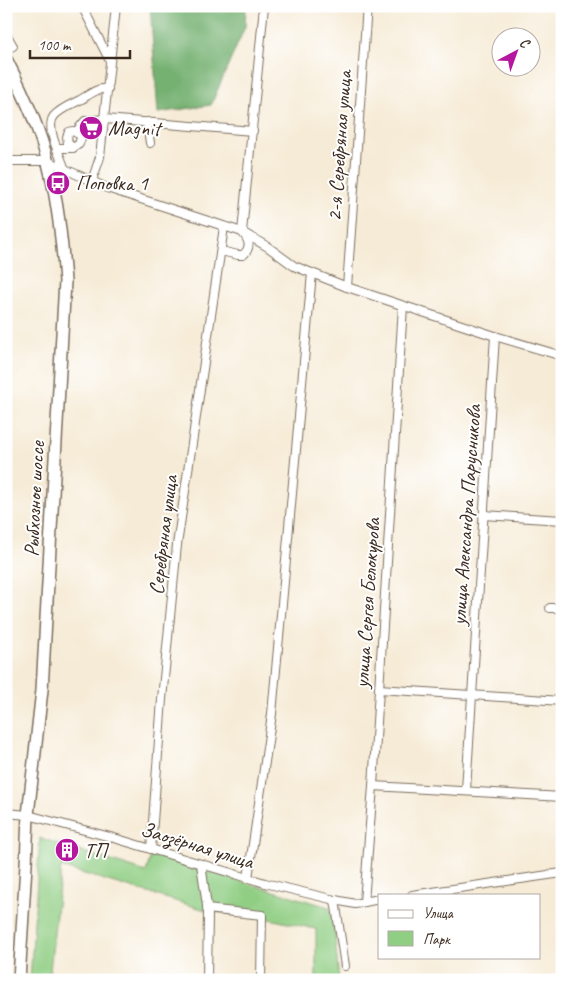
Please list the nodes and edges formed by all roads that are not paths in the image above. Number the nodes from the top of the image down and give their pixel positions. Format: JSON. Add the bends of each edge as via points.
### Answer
{"nodes":[{"id":1,"x":82,"y":6,"type":"edge"},
{"id":2,"x":116,"y":6,"type":"edge"},
{"id":3,"x":264,"y":6,"type":"edge"},
{"id":4,"x":366,"y":6,"type":"edge"},
{"id":5,"x":6,"y":34,"type":"edge"},
{"id":6,"x":6,"y":50,"type":"edge"},
{"id":7,"x":6,"y":59,"type":"edge"},
{"id":8,"x":110,"y":61,"type":"junction"},
{"id":9,"x":108,"y":89,"type":"junction"},
{"id":10,"x":105,"y":119,"type":"junction"},
{"id":11,"x":147,"y":122,"type":"junction"},
{"id":12,"x":253,"y":131,"type":"junction"},
{"id":13,"x":150,"y":143,"type":"dead end"},
{"id":14,"x":57,"y":148,"type":"junction"},
{"id":15,"x":47,"y":161,"type":"junction"},
{"id":16,"x":6,"y":162,"type":"edge"},
{"id":17,"x":64,"y":167,"type":"junction"},
{"id":18,"x":92,"y":181,"type":"junction"},
{"id":19,"x":224,"y":227,"type":"junction"},
{"id":20,"x":242,"y":232,"type":"junction"},
{"id":21,"x":221,"y":251,"type":"junction"},
{"id":22,"x":312,"y":274,"type":"junction"},
{"id":23,"x":347,"y":287,"type":"junction"},
{"id":24,"x":403,"y":306,"type":"junction"},
{"id":25,"x":496,"y":336,"type":"junction"},
{"id":26,"x":562,"y":356,"type":"edge"},
{"id":27,"x":483,"y":516,"type":"junction"},
{"id":28,"x":562,"y":520,"type":"edge"},
{"id":29,"x":550,"y":608,"type":"dead end"},
{"id":30,"x":562,"y":608,"type":"edge"},
{"id":31,"x":379,"y":688,"type":"junction"},
{"id":32,"x":472,"y":696,"type":"junction"},
{"id":33,"x":562,"y":701,"type":"edge"},
{"id":34,"x":373,"y":786,"type":"junction"},
{"id":35,"x":466,"y":790,"type":"junction"},
{"id":36,"x":562,"y":797,"type":"edge"},
{"id":37,"x":6,"y":813,"type":"edge"},
{"id":38,"x":28,"y":815,"type":"junction"},
{"id":39,"x":151,"y":849,"type":"junction"},
{"id":40,"x":201,"y":864,"type":"junction"},
{"id":41,"x":562,"y":873,"type":"edge"},
{"id":42,"x":248,"y":878,"type":"junction"},
{"id":43,"x":419,"y":894,"type":"edge"},
{"id":44,"x":335,"y":900,"type":"junction"},
{"id":45,"x":378,"y":900,"type":"edge"},
{"id":46,"x":364,"y":902,"type":"junction"},
{"id":47,"x":207,"y":909,"type":"junction"},
{"id":48,"x":345,"y":966,"type":"dead end"},
{"id":49,"x":19,"y":980,"type":"edge"},
{"id":50,"x":207,"y":980,"type":"edge"},
{"id":51,"x":261,"y":980,"type":"edge"}],
"edges":[{"from":1,"to":8,"type":"street"},
{"from":2,"to":8,"type":"street"},
{"from":3,"to":12,"type":"street"},
{"from":4,"to":23,"type":"street","name":"2-я Серебряная улица"},
{"from":5,"to":6,"type":"street","via":[[13,46]]},
{"from":7,"to":15,"type":"street","name":"Рыбхозное шоссе","via":[[32,115]]},
{"from":8,"to":9,"type":"street"},
{"from":9,"to":10,"type":"street"},
{"from":9,"to":14,"type":"street","via":[[99,89],[54,116],[50,129]]},
{"from":10,"to":11,"type":"street"},
{"from":10,"to":14,"type":"street","via":[[85,121],[76,132],[80,135],[77,146]]},
{"from":10,"to":18,"type":"street","via":[[100,157]]},
{"from":11,"to":12,"type":"street"},
{"from":11,"to":13,"type":"street"},
{"from":12,"to":20,"type":"street"},
{"from":14,"to":17,"type":"street"},
{"from":15,"to":16,"type":"street"},
{"from":15,"to":17,"type":"street"},
{"from":15,"to":38,"type":"street","name":"Рыбхозное шоссе","via":[[63,248],[64,304],[42,690]]},
{"from":17,"to":18,"type":"street"},
{"from":18,"to":19,"type":"street"},
{"from":19,"to":20,"type":"street"},
{"from":19,"to":21,"type":"street","name":"Серебряная улица"},
{"from":20,"to":21,"type":"street","via":[[249,242],[243,255]]},
{"from":20,"to":22,"type":"street"},
{"from":21,"to":39,"type":"street","name":"Серебряная улица","via":[[177,545]]},
{"from":22,"to":23,"type":"street"},
{"from":22,"to":42,"type":"street","via":[[272,714]]},
{"from":23,"to":24,"type":"street"},
{"from":24,"to":25,"type":"street"},
{"from":24,"to":31,"type":"street","name":"улица Сергея Белокурова"},
{"from":25,"to":26,"type":"street"},
{"from":25,"to":27,"type":"street","name":"улица Александра Парусникова"},
{"from":27,"to":28,"type":"street"},
{"from":27,"to":32,"type":"street","name":"улица Александра Парусникова"},
{"from":29,"to":30,"type":"street"},
{"from":31,"to":32,"type":"street"},
{"from":31,"to":34,"type":"street","name":"улица Сергея Белокурова"},
{"from":32,"to":33,"type":"street"},
{"from":32,"to":35,"type":"street"},
{"from":34,"to":35,"type":"street"},
{"from":34,"to":46,"type":"street","name":"улица Сергея Белокурова"},
{"from":35,"to":36,"type":"street"},
{"from":37,"to":38,"type":"street","name":"Заозёрная улица"},
{"from":38,"to":39,"type":"street","name":"Заозёрная улица"},
{"from":38,"to":49,"type":"street","name":"Рыбхозное шоссе"},
{"from":39,"to":40,"type":"street","name":"Заозёрная улица"},
{"from":40,"to":42,"type":"street","name":"Заозёрная улица"},
{"from":40,"to":47,"type":"street"},
{"from":41,"to":43,"type":"street"},
{"from":42,"to":44,"type":"street","name":"Заозёрная улица"},
{"from":44,"to":46,"type":"street","name":"Заозёрная улица","via":[[355,904]]},
{"from":44,"to":48,"type":"street"},
{"from":45,"to":46,"type":"street","name":"Заозёрная улица"},
{"from":47,"to":50,"type":"street"},
{"from":47,"to":51,"type":"street","via":[[262,916]]}]}
